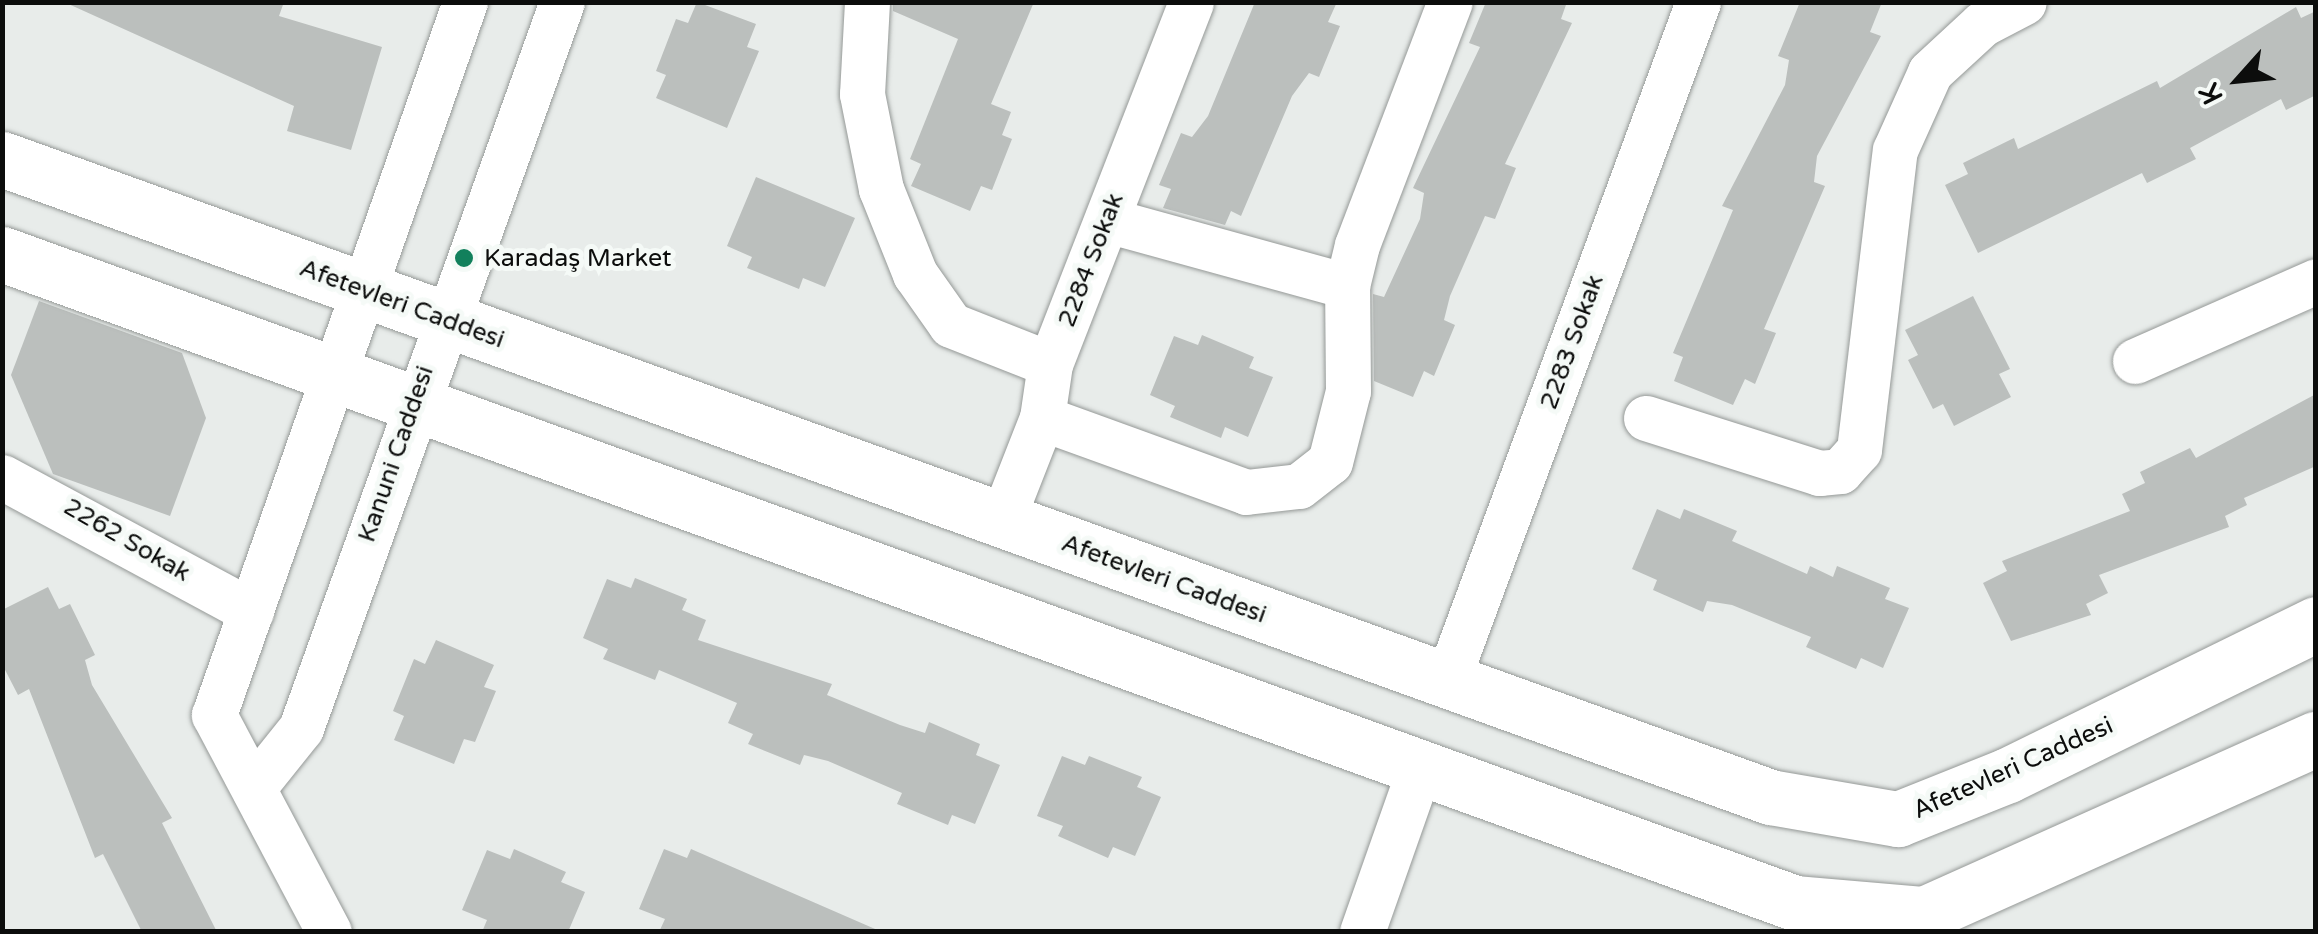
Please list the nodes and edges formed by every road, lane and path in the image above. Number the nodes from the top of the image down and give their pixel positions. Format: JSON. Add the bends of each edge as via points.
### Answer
{"nodes":[{"id":1,"x":464,"y":2,"type":"edge"},
{"id":2,"x":562,"y":2,"type":"edge"},
{"id":3,"x":867,"y":2,"type":"edge"},
{"id":4,"x":1192,"y":2,"type":"edge"},
{"id":5,"x":1450,"y":2,"type":"edge"},
{"id":6,"x":1698,"y":2,"type":"edge"},
{"id":7,"x":2024,"y":2,"type":"edge"},
{"id":8,"x":2,"y":159,"type":"edge"},
{"id":9,"x":1106,"y":220,"type":"junction"},
{"id":10,"x":2,"y":254,"type":"edge"},
{"id":11,"x":2316,"y":281,"type":"edge"},
{"id":12,"x":1347,"y":286,"type":"junction"},
{"id":13,"x":362,"y":290,"type":"junction"},
{"id":14,"x":444,"y":319,"type":"junction"},
{"id":15,"x":2135,"y":362,"type":"dead end"},
{"id":16,"x":1050,"y":364,"type":"junction"},
{"id":17,"x":335,"y":374,"type":"junction"},
{"id":18,"x":414,"y":403,"type":"junction"},
{"id":19,"x":1042,"y":418,"type":"junction"},
{"id":20,"x":1646,"y":418,"type":"dead end"},
{"id":21,"x":5,"y":472,"type":"edge"},
{"id":22,"x":1002,"y":520,"type":"junction"},
{"id":23,"x":251,"y":611,"type":"junction"},
{"id":24,"x":2316,"y":624,"type":"edge"},
{"id":25,"x":1447,"y":682,"type":"junction"},
{"id":26,"x":2316,"y":739,"type":"edge"},
{"id":27,"x":1420,"y":767,"type":"junction"},
{"id":28,"x":256,"y":783,"type":"junction"},
{"id":29,"x":1928,"y":923,"type":"edge"},
{"id":30,"x":329,"y":932,"type":"edge"},
{"id":31,"x":1362,"y":932,"type":"edge"}],
"edges":[{"from":1,"to":13,"type":"street"},
{"from":2,"to":14,"type":"street","name":"Kanuni Caddesi"},
{"from":3,"to":16,"type":"street","via":[[862,94],[881,189],[915,274],[951,325]]},
{"from":4,"to":9,"type":"street","name":"2284 Sokak"},
{"from":5,"to":12,"type":"street"},
{"from":6,"to":25,"type":"street","name":"2283 Sokak"},
{"from":7,"to":20,"type":"street","via":[[1982,24],[1930,72],[1895,150],[1859,450],[1840,471],[1818,472]]},
{"from":8,"to":13,"type":"main road","name":"Afetevleri Caddesi"},
{"from":9,"to":12,"type":"street"},
{"from":9,"to":16,"type":"street","name":"2284 Sokak"},
{"from":10,"to":17,"type":"main road"},
{"from":11,"to":15,"type":"street"},
{"from":12,"to":19,"type":"street","via":[[1340,446],[1299,486],[1246,492]]},
{"from":13,"to":14,"type":"main road","name":"Afetevleri Caddesi"},
{"from":13,"to":17,"type":"street"},
{"from":14,"to":18,"type":"street","name":"Kanuni Caddesi"},
{"from":14,"to":22,"type":"main road","name":"Afetevleri Caddesi"},
{"from":16,"to":19,"type":"street","name":"2284 Sokak"},
{"from":17,"to":18,"type":"main road"},
{"from":17,"to":23,"type":"street"},
{"from":18,"to":27,"type":"main road"},
{"from":18,"to":28,"type":"street","name":"Kanuni Caddesi","via":[[301,728]]},
{"from":19,"to":22,"type":"street","name":"2284 Sokak"},
{"from":21,"to":23,"type":"street","name":"2262 Sokak"},
{"from":22,"to":25,"type":"main road","name":"Afetevleri Caddesi"},
{"from":23,"to":28,"type":"street","via":[[214,715]]},
{"from":24,"to":25,"type":"main road","name":"Afetevleri Caddesi","via":[[2008,775],[1898,818],[1770,798]]},
{"from":26,"to":29,"type":"main road"},
{"from":27,"to":29,"type":"main road","via":[[1795,902]]},
{"from":27,"to":31,"type":"street"},
{"from":28,"to":30,"type":"street"}]}
